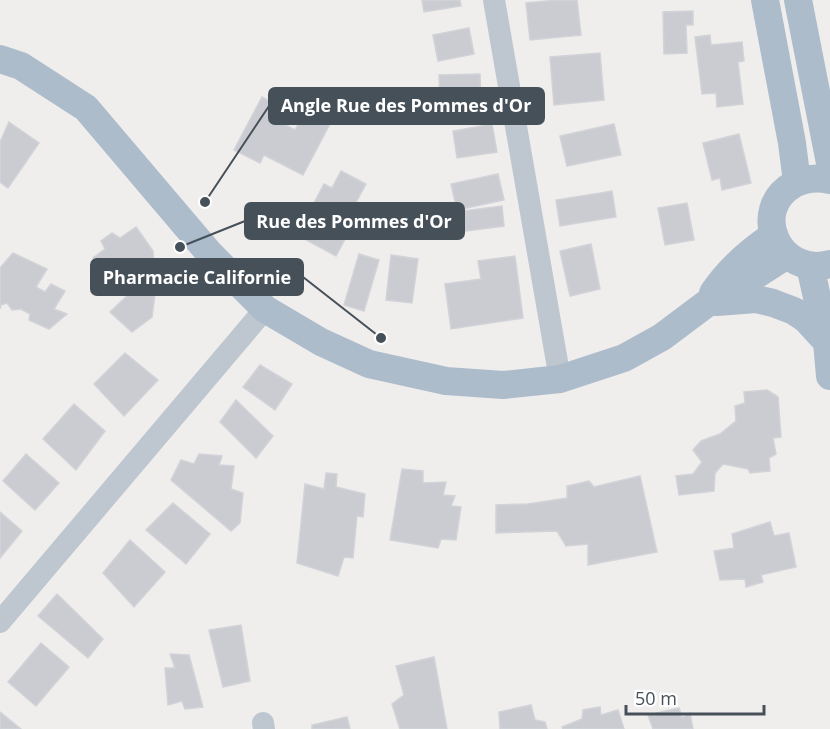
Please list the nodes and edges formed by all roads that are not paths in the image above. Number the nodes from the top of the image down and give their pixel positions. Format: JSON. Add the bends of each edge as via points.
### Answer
{"nodes":[{"id":1,"x":494,"y":0,"type":"edge"},
{"id":2,"x":765,"y":0,"type":"edge"},
{"id":3,"x":798,"y":0,"type":"edge"},
{"id":4,"x":0,"y":59,"type":"edge"},
{"id":5,"x":830,"y":163,"type":"edge"},
{"id":6,"x":830,"y":180,"type":"edge"},
{"id":7,"x":797,"y":182,"type":"junction"},
{"id":8,"x":800,"y":255,"type":"edge"},
{"id":9,"x":706,"y":304,"type":"junction"},
{"id":10,"x":265,"y":309,"type":"junction"},
{"id":11,"x":827,"y":342,"type":"junction"},
{"id":12,"x":830,"y":376,"type":"edge"},
{"id":13,"x":560,"y":379,"type":"junction"},
{"id":14,"x":0,"y":622,"type":"edge"}],
"edges":[{"from":1,"to":13,"type":"street"},
{"from":2,"to":7,"type":"main road"},
{"from":3,"to":5,"type":"main road"},
{"from":4,"to":10,"type":"main road","via":[[21,66],[86,108],[210,254]]},
{"from":6,"to":7,"type":"main road","via":[[813,178]]},
{"from":7,"to":8,"type":"main road","via":[[784,191],[772,219]]},
{"from":8,"to":9,"type":"main road","via":[[743,257]]},
{"from":8,"to":11,"type":"main road"},
{"from":9,"to":11,"type":"main road","via":[[756,299],[774,303],[806,319]]},
{"from":9,"to":13,"type":"main road","via":[[662,337],[624,358]]},
{"from":10,"to":13,"type":"main road","via":[[369,364],[446,381],[480,384]]},
{"from":10,"to":14,"type":"street"},
{"from":11,"to":12,"type":"main road"}]}
